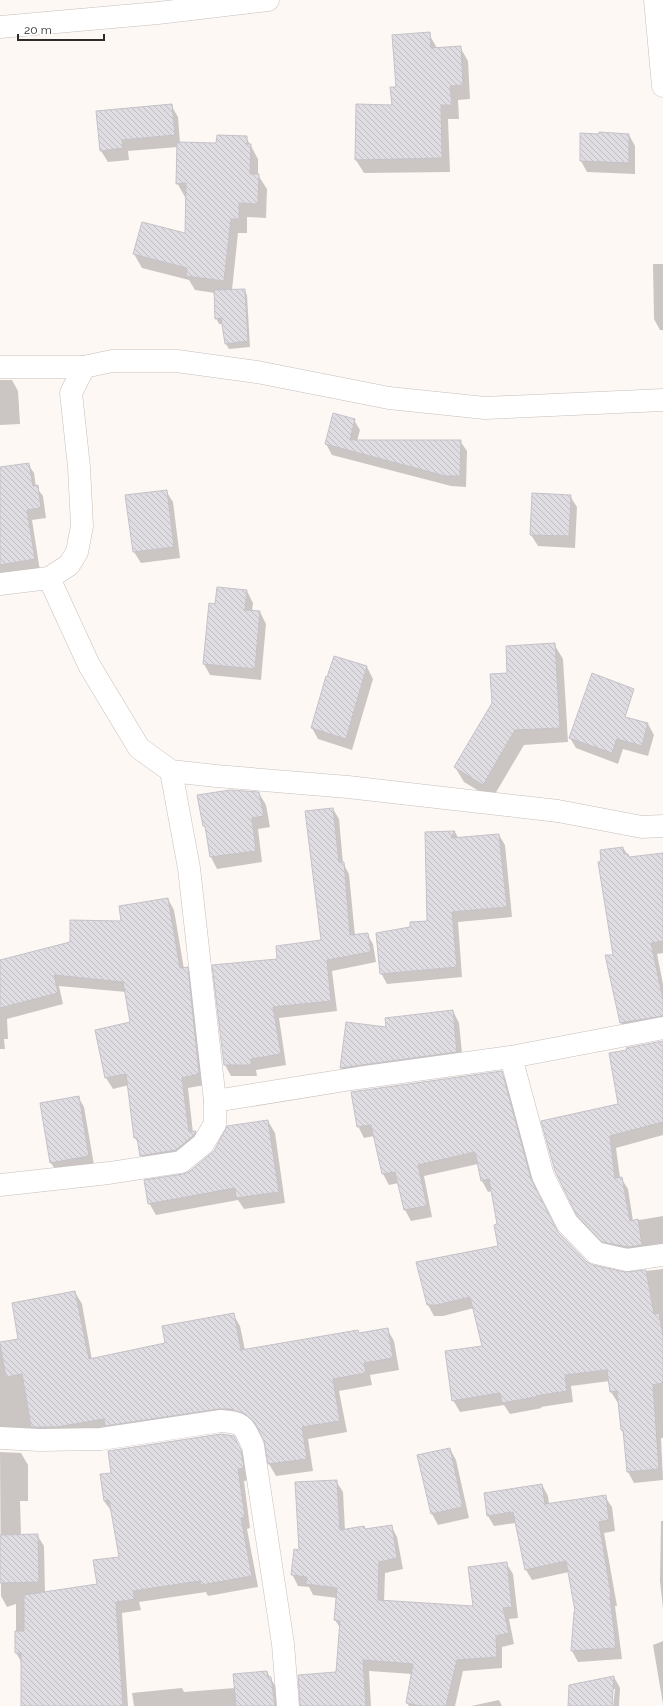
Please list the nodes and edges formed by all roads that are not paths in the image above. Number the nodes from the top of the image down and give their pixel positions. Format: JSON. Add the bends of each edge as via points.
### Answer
{"nodes":[{"id":1,"x":268,"y":0,"type":"edge"},
{"id":2,"x":654,"y":0,"type":"edge"},
{"id":3,"x":0,"y":27,"type":"edge"},
{"id":4,"x":663,"y":86,"type":"edge"},
{"id":5,"x":0,"y":367,"type":"edge"},
{"id":6,"x":84,"y":367,"type":"junction"},
{"id":7,"x":663,"y":400,"type":"edge"},
{"id":8,"x":49,"y":578,"type":"junction"},
{"id":9,"x":0,"y":584,"type":"edge"},
{"id":10,"x":171,"y":771,"type":"junction"},
{"id":11,"x":663,"y":826,"type":"edge"},
{"id":12,"x":663,"y":1028,"type":"edge"},
{"id":13,"x":511,"y":1057,"type":"junction"},
{"id":14,"x":215,"y":1101,"type":"junction"},
{"id":15,"x":0,"y":1185,"type":"edge"},
{"id":16,"x":663,"y":1255,"type":"edge"},
{"id":17,"x":0,"y":1438,"type":"edge"},
{"id":18,"x":288,"y":1706,"type":"edge"}],
"edges":[{"from":1,"to":3,"type":"street"},
{"from":2,"to":4,"type":"street"},
{"from":5,"to":6,"type":"street"},
{"from":6,"to":7,"type":"street","via":[[112,361],[177,361],[257,372],[389,398],[485,408]]},
{"from":6,"to":8,"type":"street","via":[[71,393],[79,467],[81,533],[77,552],[69,565]]},
{"from":8,"to":9,"type":"street"},
{"from":8,"to":10,"type":"street","via":[[89,665],[139,748]]},
{"from":10,"to":11,"type":"street","via":[[348,787],[558,811],[642,827]]},
{"from":10,"to":14,"type":"street","via":[[189,868]]},
{"from":12,"to":13,"type":"street"},
{"from":13,"to":14,"type":"street"},
{"from":13,"to":16,"type":"street","via":[[543,1176],[567,1224],[596,1253],[627,1260]]},
{"from":14,"to":15,"type":"street","via":[[215,1124],[203,1144],[181,1162]]},
{"from":17,"to":18,"type":"street","via":[[101,1439],[221,1421],[242,1426],[251,1441],[254,1454],[282,1637]]}]}
